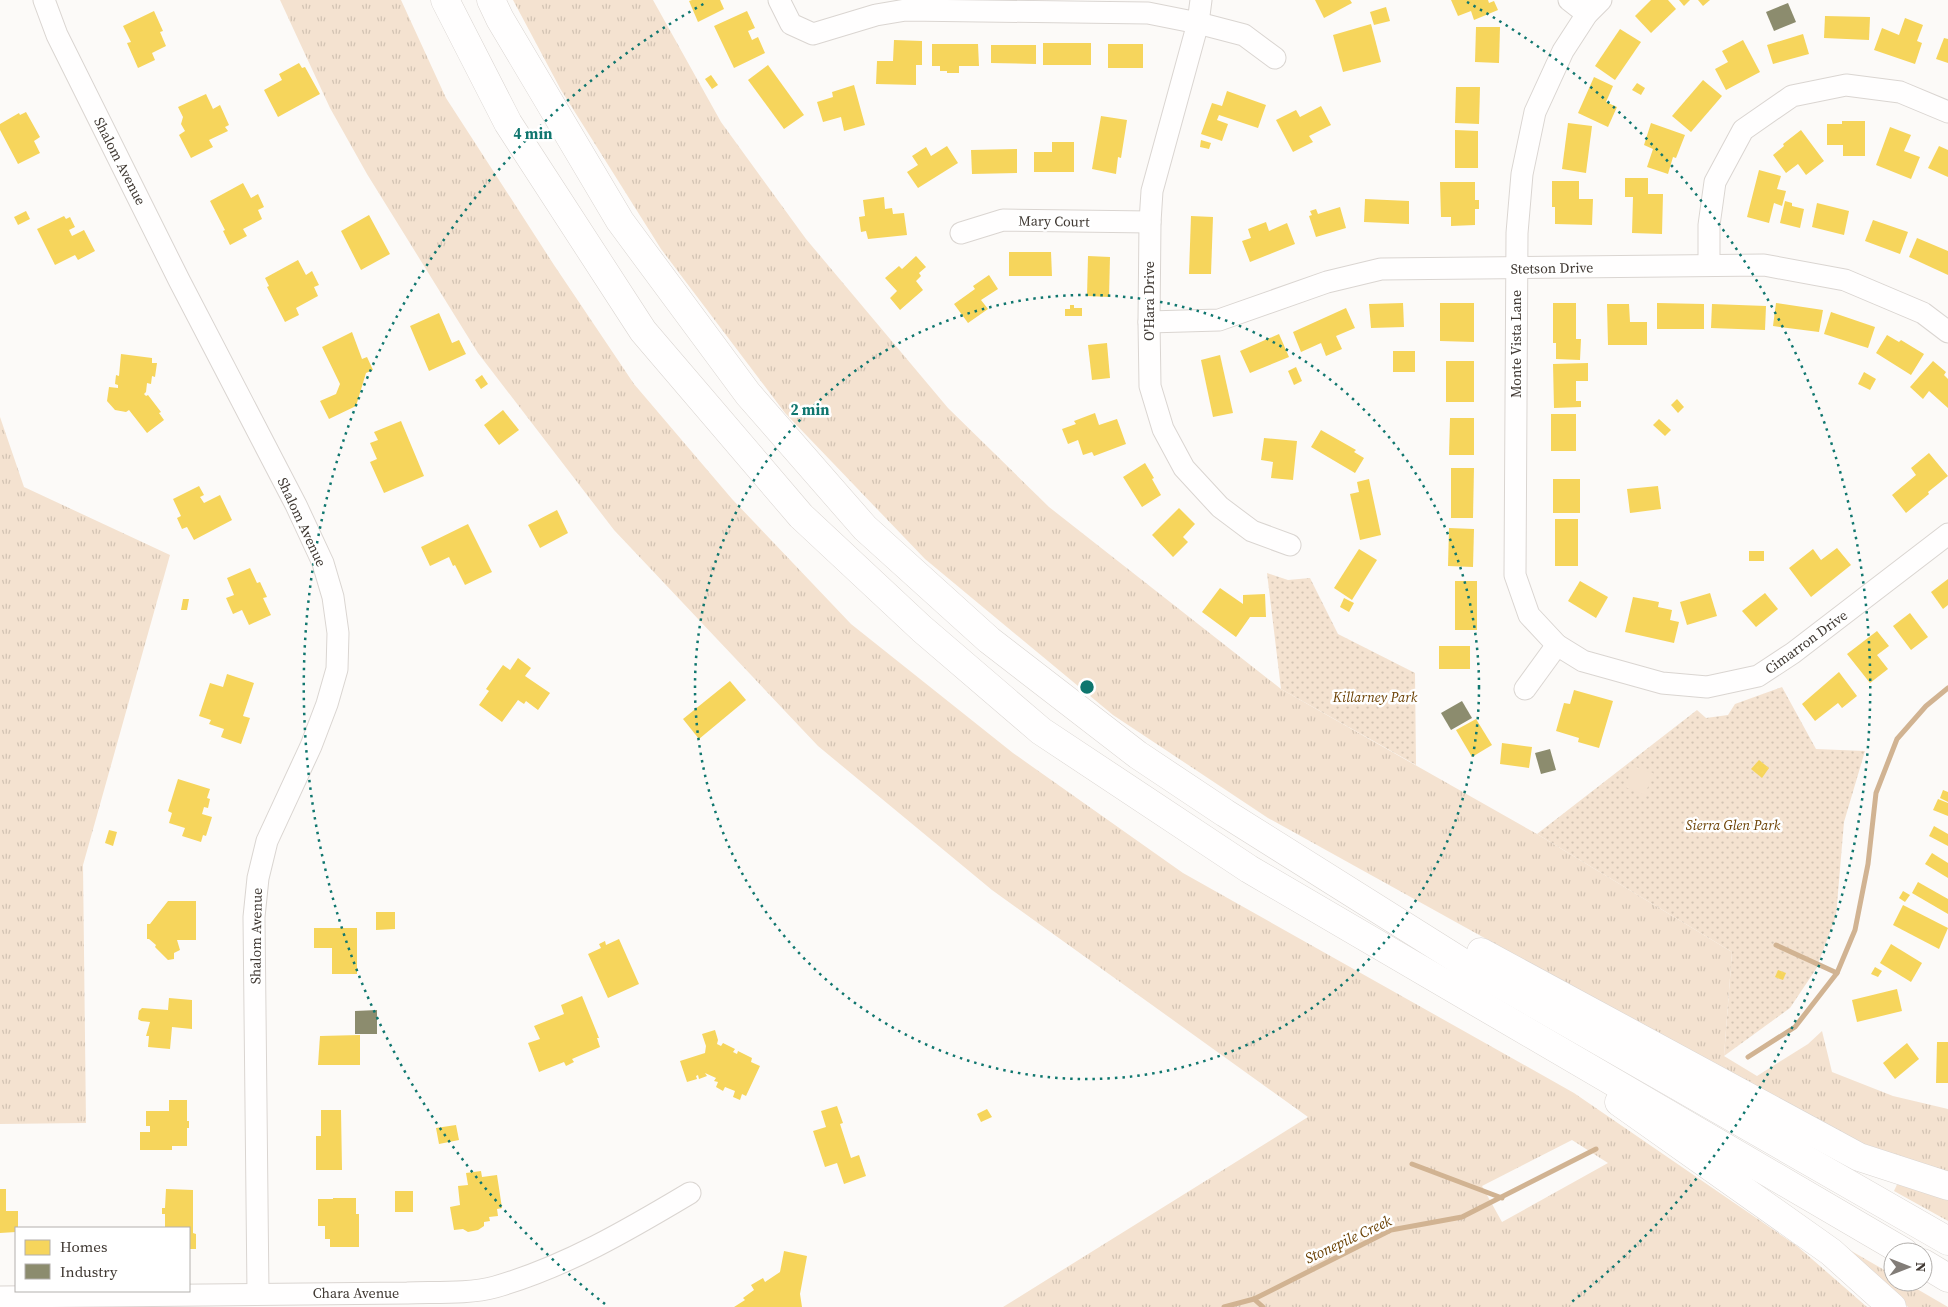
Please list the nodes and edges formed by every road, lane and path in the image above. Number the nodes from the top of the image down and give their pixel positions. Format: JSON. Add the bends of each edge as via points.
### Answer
{"nodes":[{"id":1,"x":44,"y":0,"type":"edge"},
{"id":2,"x":445,"y":0,"type":"edge"},
{"id":3,"x":491,"y":0,"type":"edge"},
{"id":4,"x":779,"y":0,"type":"edge"},
{"id":5,"x":1201,"y":0,"type":"edge"},
{"id":6,"x":1569,"y":0,"type":"edge"},
{"id":7,"x":1594,"y":7,"type":"edge"},
{"id":8,"x":1198,"y":23,"type":"junction"},
{"id":9,"x":1275,"y":58,"type":"dead end"},
{"id":10,"x":1948,"y":112,"type":"edge"},
{"id":11,"x":1150,"y":222,"type":"junction"},
{"id":12,"x":961,"y":233,"type":"dead end"},
{"id":13,"x":1709,"y":265,"type":"junction"},
{"id":14,"x":1517,"y":268,"type":"junction"},
{"id":15,"x":1149,"y":322,"type":"junction"},
{"id":16,"x":1948,"y":332,"type":"edge"},
{"id":17,"x":1948,"y":534,"type":"edge"},
{"id":18,"x":1290,"y":545,"type":"dead end"},
{"id":19,"x":1557,"y":645,"type":"junction"},
{"id":20,"x":1584,"y":661,"type":"joint"},
{"id":21,"x":1525,"y":690,"type":"dead end"},
{"id":22,"x":1225,"y":813,"type":"junction"},
{"id":23,"x":1569,"y":1055,"type":"junction"},
{"id":24,"x":1948,"y":1186,"type":"edge"},
{"id":25,"x":690,"y":1192,"type":"dead end"},
{"id":26,"x":1948,"y":1241,"type":"edge"},
{"id":27,"x":1887,"y":1242,"type":"edge"},
{"id":28,"x":1933,"y":1269,"type":"edge"},
{"id":29,"x":1948,"y":1278,"type":"edge"},
{"id":30,"x":258,"y":1294,"type":"junction"},
{"id":31,"x":0,"y":1297,"type":"edge"},
{"id":32,"x":1892,"y":1307,"type":"edge"}],
"edges":[{"from":1,"to":30,"type":"street","name":"Shalom Avenue","via":[[57,35],[300,513],[323,563],[333,597],[338,633],[337,669],[328,704],[267,841],[258,878],[254,927]]},
{"from":2,"to":23,"type":"highway","via":[[508,123],[644,331],[801,516],[922,629],[1041,731],[1249,869]]},
{"from":3,"to":22,"type":"highway","via":[[620,221],[748,394],[865,528],[989,640],[1138,755]]},
{"from":4,"to":8,"type":"street","via":[[791,24],[813,34],[876,15],[906,10],[1148,13]]},
{"from":5,"to":8,"type":"street","name":"O'Hara Drive"},
{"from":6,"to":7,"type":"street","name":"Monte Vista Lane"},
{"from":7,"to":14,"type":"street","name":"Monte Vista Lane","via":[[1563,51],[1535,112],[1522,174]]},
{"from":8,"to":9,"type":"street","via":[[1244,35]]},
{"from":8,"to":11,"type":"street","name":"O'Hara Drive","via":[[1152,191]]},
{"from":10,"to":13,"type":"street","via":[[1900,92],[1846,85],[1792,96],[1743,130],[1714,182]]},
{"from":11,"to":12,"type":"street","name":"Mary Court","via":[[1003,220]]},
{"from":11,"to":15,"type":"street","name":"O'Hara Drive"},
{"from":13,"to":14,"type":"street","name":"Stetson Drive"},
{"from":13,"to":16,"type":"street","name":"Stetson Drive","via":[[1764,265],[1845,280],[1923,313]]},
{"from":14,"to":15,"type":"street","name":"Stetson Drive","via":[[1382,269],[1326,282],[1219,320]]},
{"from":14,"to":19,"type":"street","name":"Monte Vista Lane","via":[[1515,575],[1528,615]]},
{"from":15,"to":18,"type":"street","name":"O'Hara Drive","via":[[1150,386],[1163,429],[1184,468],[1220,507],[1252,531]]},
{"from":17,"to":20,"type":"street","name":"Cimarron Drive","via":[[1793,653],[1758,676],[1707,687],[1662,683]]},
{"from":19,"to":20,"type":"street","name":"Monte Vista Lane"},
{"from":19,"to":21,"type":"street"},
{"from":22,"to":24,"type":"highway","via":[[1860,1157]]},
{"from":22,"to":26,"type":"highway","via":[[1465,964]]},
{"from":23,"to":27,"type":"highway"},
{"from":23,"to":32,"type":"highway","via":[[1624,1106],[1831,1252]]},
{"from":25,"to":30,"type":"street","name":"Chara Avenue","via":[[611,1239],[493,1288],[456,1292]]},
{"from":28,"to":29,"type":"highway"},
{"from":30,"to":31,"type":"street","name":"Chara Avenue"}]}
